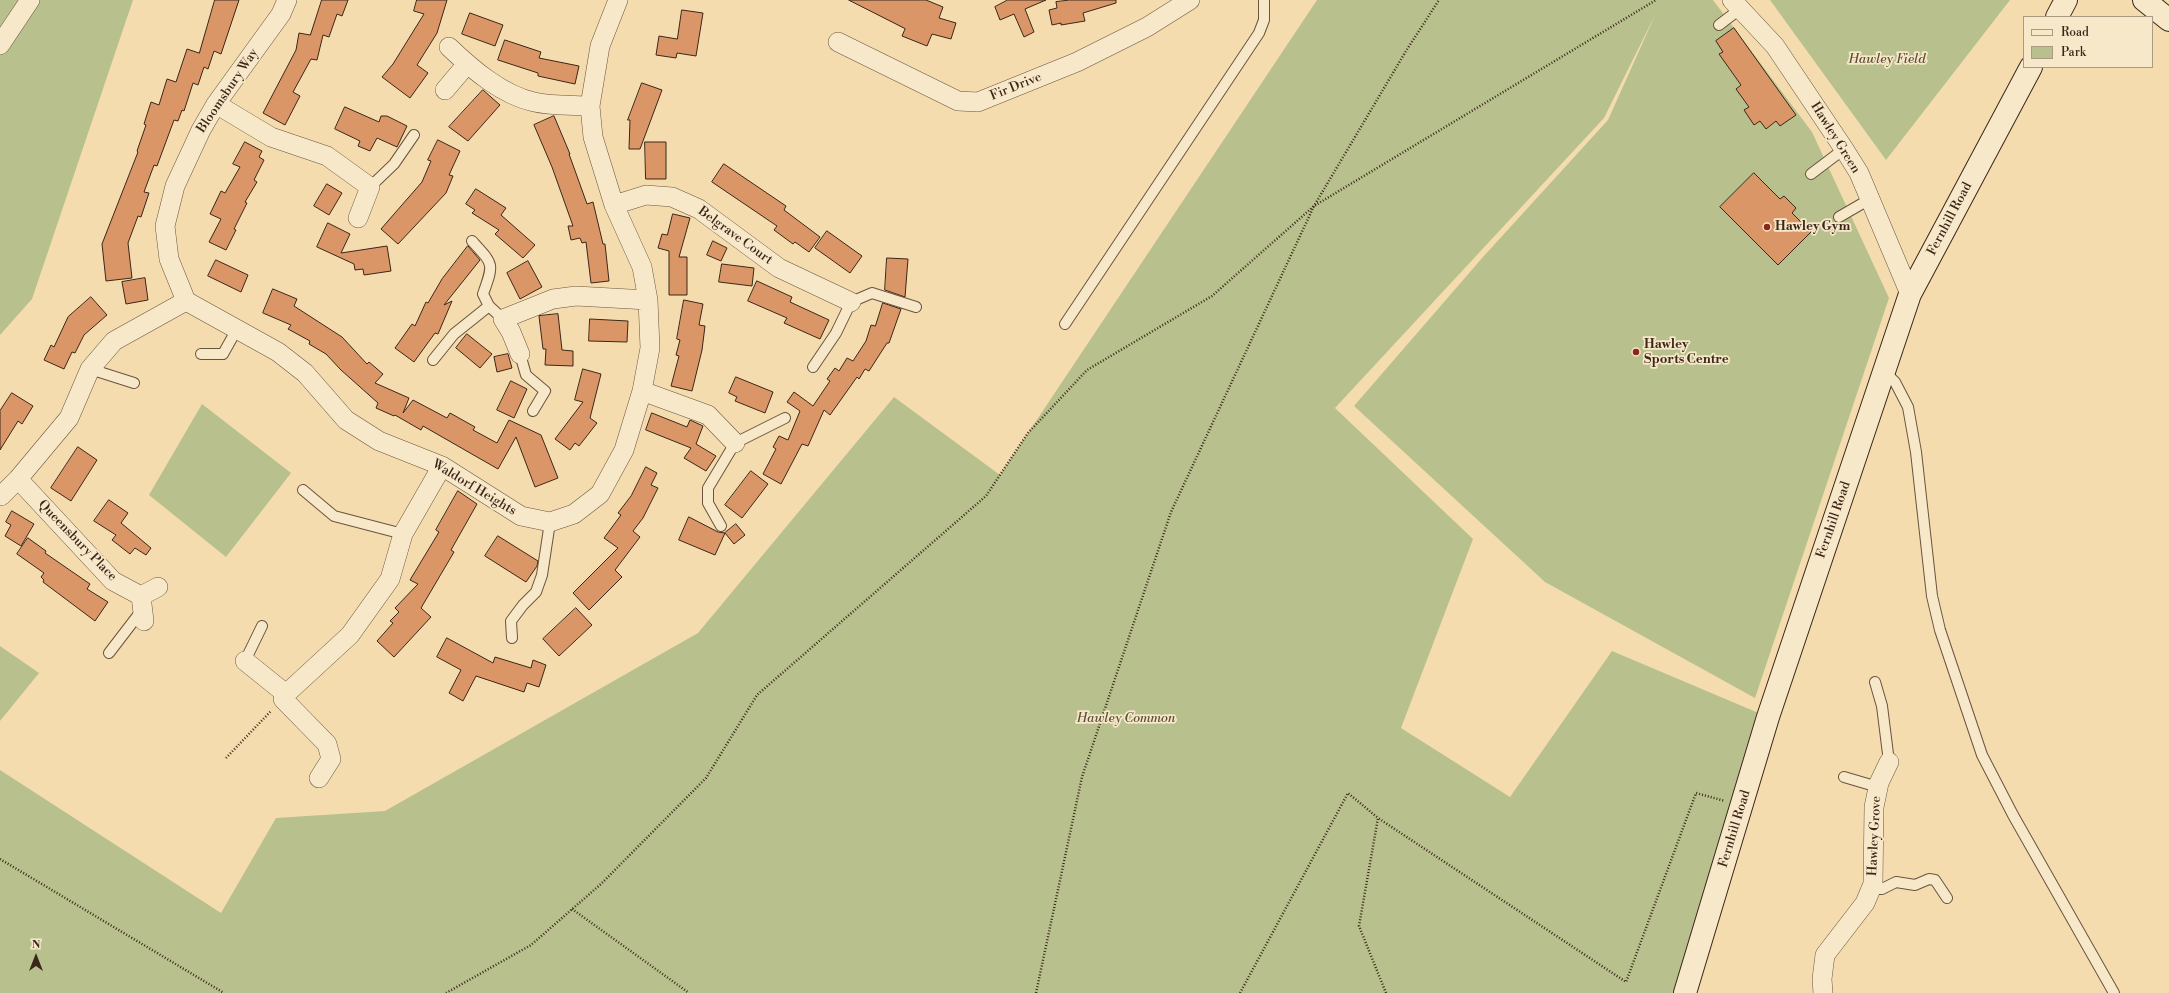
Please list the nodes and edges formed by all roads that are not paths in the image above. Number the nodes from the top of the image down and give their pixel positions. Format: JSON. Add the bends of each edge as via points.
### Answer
{"nodes":[{"id":1,"x":30,"y":0,"type":"edge"},
{"id":2,"x":287,"y":0,"type":"edge"},
{"id":3,"x":618,"y":0,"type":"edge"},
{"id":4,"x":1190,"y":0,"type":"edge"},
{"id":5,"x":1264,"y":0,"type":"edge"},
{"id":6,"x":2066,"y":0,"type":"edge"},
{"id":7,"x":2144,"y":0,"type":"edge"},
{"id":8,"x":2164,"y":0,"type":"edge"},
{"id":9,"x":2169,"y":4,"type":"edge"},
{"id":10,"x":1736,"y":5,"type":"edge"},
{"id":11,"x":2058,"y":16,"type":"edge"},
{"id":12,"x":2169,"y":20,"type":"edge"},
{"id":13,"x":1719,"y":25,"type":"dead end"},
{"id":14,"x":838,"y":42,"type":"dead end"},
{"id":15,"x":0,"y":45,"type":"edge"},
{"id":16,"x":449,"y":48,"type":"dead end"},
{"id":17,"x":467,"y":64,"type":"junction"},
{"id":18,"x":2029,"y":68,"type":"edge"},
{"id":19,"x":445,"y":90,"type":"dead end"},
{"id":20,"x":216,"y":104,"type":"junction"},
{"id":21,"x":590,"y":106,"type":"junction"},
{"id":22,"x":414,"y":135,"type":"dead end"},
{"id":23,"x":1844,"y":149,"type":"junction"},
{"id":24,"x":1811,"y":174,"type":"dead end"},
{"id":25,"x":370,"y":187,"type":"junction"},
{"id":26,"x":1870,"y":199,"type":"junction"},
{"id":27,"x":614,"y":205,"type":"junction"},
{"id":28,"x":1839,"y":217,"type":"dead end"},
{"id":29,"x":358,"y":218,"type":"dead end"},
{"id":30,"x":472,"y":241,"type":"dead end"},
{"id":31,"x":1910,"y":294,"type":"junction"},
{"id":32,"x":648,"y":300,"type":"junction"},
{"id":33,"x":186,"y":301,"type":"junction"},
{"id":34,"x":851,"y":302,"type":"junction"},
{"id":35,"x":489,"y":306,"type":"junction"},
{"id":36,"x":916,"y":307,"type":"dead end"},
{"id":37,"x":503,"y":319,"type":"junction"},
{"id":38,"x":1065,"y":324,"type":"dead end"},
{"id":39,"x":237,"y":329,"type":"junction"},
{"id":40,"x":201,"y":354,"type":"dead end"},
{"id":41,"x":520,"y":354,"type":"joint"},
{"id":42,"x":433,"y":360,"type":"dead end"},
{"id":43,"x":812,"y":367,"type":"dead end"},
{"id":44,"x":90,"y":369,"type":"junction"},
{"id":45,"x":1884,"y":371,"type":"junction"},
{"id":46,"x":134,"y":383,"type":"dead end"},
{"id":47,"x":642,"y":391,"type":"junction"},
{"id":48,"x":533,"y":411,"type":"dead end"},
{"id":49,"x":784,"y":418,"type":"dead end"},
{"id":50,"x":735,"y":443,"type":"junction"},
{"id":51,"x":442,"y":466,"type":"junction"},
{"id":52,"x":18,"y":479,"type":"junction"},
{"id":53,"x":303,"y":490,"type":"dead end"},
{"id":54,"x":1,"y":496,"type":"edge"},
{"id":55,"x":550,"y":522,"type":"junction"},
{"id":56,"x":721,"y":526,"type":"dead end"},
{"id":57,"x":403,"y":534,"type":"junction"},
{"id":58,"x":158,"y":587,"type":"dead end"},
{"id":59,"x":143,"y":608,"type":"junction"},
{"id":60,"x":262,"y":626,"type":"dead end"},
{"id":61,"x":512,"y":638,"type":"dead end"},
{"id":62,"x":109,"y":653,"type":"dead end"},
{"id":63,"x":245,"y":661,"type":"joint"},
{"id":64,"x":1875,"y":682,"type":"dead end"},
{"id":65,"x":284,"y":697,"type":"junction"},
{"id":66,"x":1889,"y":762,"type":"joint"},
{"id":67,"x":1844,"y":777,"type":"dead end"},
{"id":68,"x":319,"y":778,"type":"dead end"},
{"id":69,"x":1878,"y":787,"type":"junction"},
{"id":70,"x":1870,"y":889,"type":"junction"},
{"id":71,"x":1947,"y":898,"type":"dead end"},
{"id":72,"x":1685,"y":993,"type":"edge"},
{"id":73,"x":1823,"y":993,"type":"edge"},
{"id":74,"x":2114,"y":993,"type":"edge"}],
"edges":[{"from":1,"to":15,"type":"street"},
{"from":2,"to":20,"type":"street","name":"Bloomsbury Way","via":[[281,14]]},
{"from":3,"to":21,"type":"street","via":[[600,46]]},
{"from":4,"to":14,"type":"street","name":"Fir Drive","via":[[1147,27],[1077,62],[978,102],[958,101]]},
{"from":5,"to":38,"type":"lane","via":[[1264,20],[1259,33]]},
{"from":6,"to":11,"type":"street"},
{"from":7,"to":12,"type":"street"},
{"from":8,"to":9,"type":"street"},
{"from":10,"to":13,"type":"lane"},
{"from":10,"to":23,"type":"street","name":"Hawley Green","via":[[1775,46]]},
{"from":16,"to":17,"type":"street"},
{"from":17,"to":19,"type":"street"},
{"from":17,"to":21,"type":"street","via":[[513,95],[535,102]]},
{"from":18,"to":31,"type":"street","name":"Fernhill Road"},
{"from":20,"to":25,"type":"street","via":[[271,137],[327,156]]},
{"from":20,"to":33,"type":"street","name":"Bloomsbury Way","via":[[200,130],[175,186],[165,226],[169,259]]},
{"from":21,"to":27,"type":"street","via":[[593,137]]},
{"from":22,"to":25,"type":"lane","via":[[394,164]]},
{"from":23,"to":24,"type":"lane"},
{"from":23,"to":26,"type":"street","name":"Hawley Green","via":[[1859,173]]},
{"from":25,"to":29,"type":"street"},
{"from":26,"to":28,"type":"lane"},
{"from":26,"to":31,"type":"street","name":"Hawley Green"},
{"from":27,"to":32,"type":"street","via":[[642,267]]},
{"from":27,"to":34,"type":"street","name":"Belgrave Court","via":[[646,195],[672,197],[699,209],[779,268]]},
{"from":30,"to":35,"type":"lane","via":[[490,261],[491,271],[483,294]]},
{"from":31,"to":45,"type":"street","name":"Fernhill Road"},
{"from":32,"to":37,"type":"street","via":[[576,296],[553,299]]},
{"from":32,"to":47,"type":"street","via":[[650,348]]},
{"from":33,"to":39,"type":"street","name":"Waldorf Heights"},
{"from":33,"to":44,"type":"street","via":[[114,341]]},
{"from":34,"to":36,"type":"lane","via":[[872,293]]},
{"from":34,"to":43,"type":"lane","via":[[836,333]]},
{"from":35,"to":37,"type":"lane"},
{"from":35,"to":42,"type":"lane","via":[[454,334]]},
{"from":37,"to":41,"type":"street"},
{"from":39,"to":40,"type":"lane","via":[[223,354]]},
{"from":39,"to":51,"type":"street","name":"Waldorf Heights","via":[[278,352],[305,373],[346,420],[379,441]]},
{"from":41,"to":48,"type":"lane","via":[[526,375],[545,391]]},
{"from":44,"to":46,"type":"lane"},
{"from":44,"to":52,"type":"street","via":[[69,418]]},
{"from":45,"to":72,"type":"street","name":"Fernhill Road","via":[[1768,717]]},
{"from":45,"to":74,"type":"lane","via":[[1895,382],[1908,407],[1916,452],[1932,596],[1940,630],[1982,755]]},
{"from":47,"to":50,"type":"street","via":[[708,415]]},
{"from":47,"to":55,"type":"street","via":[[624,450],[600,494],[574,514]]},
{"from":49,"to":50,"type":"lane"},
{"from":50,"to":56,"type":"lane","via":[[708,488],[708,503]]},
{"from":51,"to":55,"type":"street","name":"Waldorf Heights","via":[[521,516]]},
{"from":51,"to":57,"type":"street"},
{"from":52,"to":54,"type":"street"},
{"from":52,"to":59,"type":"street","name":"Queensbury Place","via":[[113,581]]},
{"from":53,"to":57,"type":"lane","via":[[334,516]]},
{"from":55,"to":61,"type":"lane","via":[[542,575],[536,592],[511,621]]},
{"from":57,"to":65,"type":"street","via":[[390,579],[350,635]]},
{"from":58,"to":59,"type":"street"},
{"from":59,"to":62,"type":"lane"},
{"from":60,"to":63,"type":"lane"},
{"from":63,"to":65,"type":"street"},
{"from":64,"to":66,"type":"lane","via":[[1882,706]]},
{"from":65,"to":68,"type":"street","via":[[327,744],[331,759]]},
{"from":66,"to":69,"type":"street","name":"Hawley Grove"},
{"from":67,"to":69,"type":"lane"},
{"from":69,"to":70,"type":"street","name":"Hawley Grove","via":[[1874,807]]},
{"from":70,"to":71,"type":"lane","via":[[1882,889],[1896,882],[1915,885],[1929,879],[1936,880]]},
{"from":70,"to":73,"type":"street","name":"Hawley Grove","via":[[1855,918],[1825,955]]}]}
